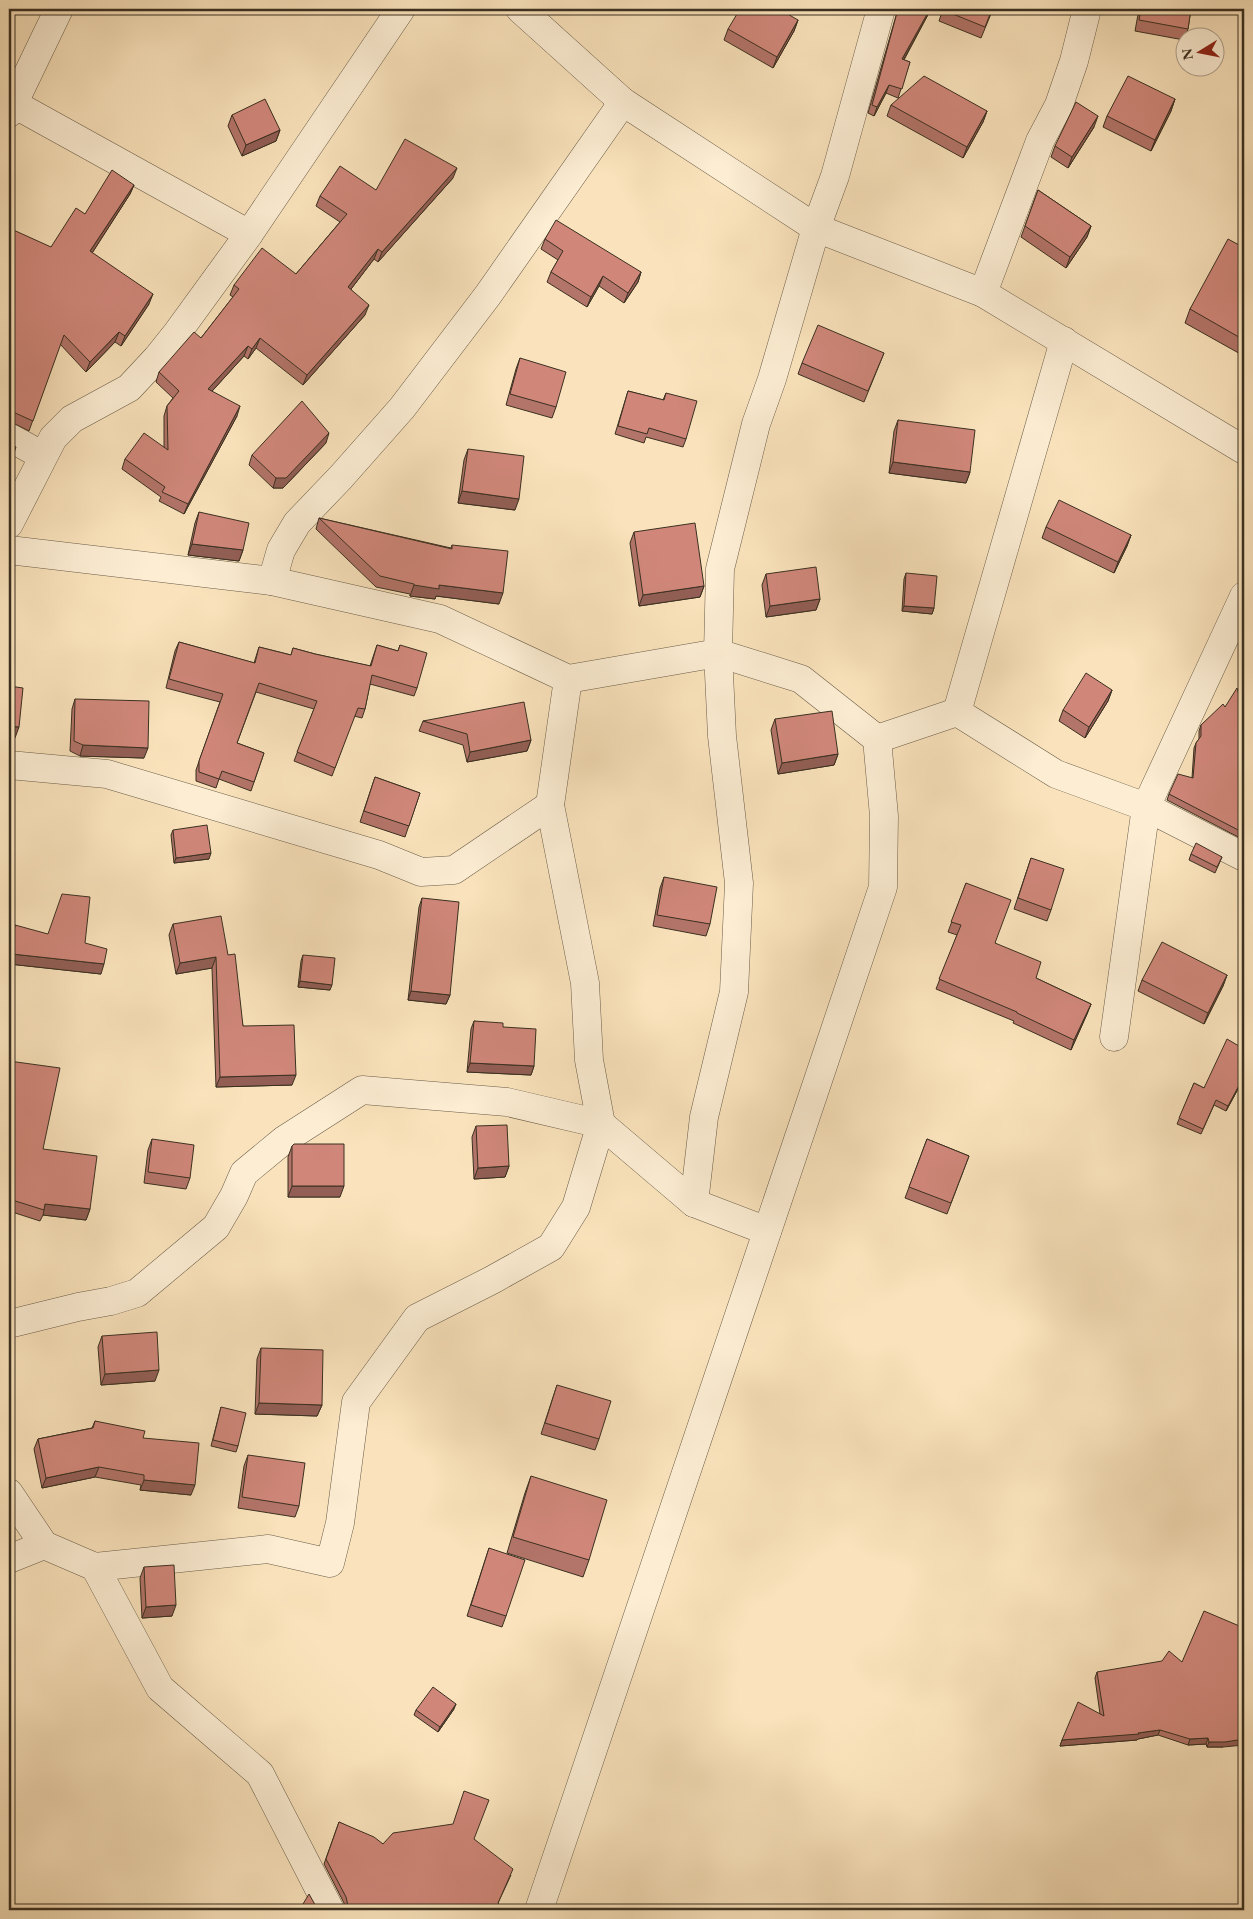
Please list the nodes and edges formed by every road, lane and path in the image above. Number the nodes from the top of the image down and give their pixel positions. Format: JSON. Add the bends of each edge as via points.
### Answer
{"nodes":[{"id":1,"x":59,"y":9,"type":"edge"},
{"id":2,"x":401,"y":9,"type":"edge"},
{"id":3,"x":520,"y":9,"type":"edge"},
{"id":4,"x":881,"y":9,"type":"edge"},
{"id":5,"x":1087,"y":9,"type":"edge"},
{"id":6,"x":623,"y":102,"type":"junction"},
{"id":7,"x":11,"y":108,"type":"edge"},
{"id":8,"x":816,"y":228,"type":"junction"},
{"id":9,"x":248,"y":234,"type":"junction"},
{"id":10,"x":983,"y":293,"type":"junction"},
{"id":11,"x":1064,"y":341,"type":"junction"},
{"id":12,"x":9,"y":437,"type":"edge"},
{"id":13,"x":1244,"y":450,"type":"edge"},
{"id":14,"x":43,"y":456,"type":"junction"},
{"id":15,"x":9,"y":524,"type":"edge"},
{"id":16,"x":9,"y":550,"type":"edge"},
{"id":17,"x":272,"y":580,"type":"junction"},
{"id":18,"x":1244,"y":596,"type":"edge"},
{"id":19,"x":718,"y":653,"type":"junction"},
{"id":20,"x":568,"y":679,"type":"junction"},
{"id":21,"x":957,"y":712,"type":"junction"},
{"id":22,"x":877,"y":739,"type":"junction"},
{"id":23,"x":9,"y":765,"type":"edge"},
{"id":24,"x":550,"y":805,"type":"junction"},
{"id":25,"x":1146,"y":807,"type":"junction"},
{"id":26,"x":1244,"y":857,"type":"edge"},
{"id":27,"x":1114,"y":1037,"type":"dead end"},
{"id":28,"x":601,"y":1124,"type":"junction"},
{"id":29,"x":694,"y":1203,"type":"junction"},
{"id":30,"x":767,"y":1231,"type":"junction"},
{"id":31,"x":9,"y":1324,"type":"edge"},
{"id":32,"x":9,"y":1493,"type":"edge"},
{"id":33,"x":44,"y":1545,"type":"junction"},
{"id":34,"x":9,"y":1559,"type":"edge"},
{"id":35,"x":95,"y":1567,"type":"junction"},
{"id":36,"x":330,"y":1910,"type":"edge"},
{"id":37,"x":539,"y":1910,"type":"edge"}],
"edges":[{"from":1,"to":7,"type":"street"},
{"from":2,"to":9,"type":"street"},
{"from":3,"to":6,"type":"street"},
{"from":4,"to":8,"type":"street"},
{"from":5,"to":10,"type":"street","via":[[1059,104],[1040,141]]},
{"from":6,"to":8,"type":"street"},
{"from":6,"to":17,"type":"street","via":[[488,295],[402,408],[297,523],[281,550]]},
{"from":7,"to":9,"type":"street"},
{"from":8,"to":10,"type":"street"},
{"from":8,"to":19,"type":"street","via":[[756,424],[720,569]]},
{"from":9,"to":14,"type":"street","via":[[157,358],[128,388],[72,419],[53,438]]},
{"from":10,"to":11,"type":"street"},
{"from":11,"to":13,"type":"street"},
{"from":11,"to":21,"type":"street"},
{"from":12,"to":14,"type":"street"},
{"from":14,"to":15,"type":"street"},
{"from":16,"to":17,"type":"street"},
{"from":17,"to":20,"type":"street","via":[[440,619]]},
{"from":18,"to":25,"type":"street"},
{"from":19,"to":20,"type":"street"},
{"from":19,"to":22,"type":"street","via":[[801,678]]},
{"from":19,"to":29,"type":"street","via":[[722,736],[739,883],[734,992],[704,1117]]},
{"from":20,"to":24,"type":"street"},
{"from":21,"to":22,"type":"street"},
{"from":21,"to":25,"type":"street","via":[[1056,774]]},
{"from":22,"to":30,"type":"street","via":[[884,816],[883,888]]},
{"from":23,"to":24,"type":"street","via":[[107,774],[379,855],[421,872],[454,870]]},
{"from":24,"to":28,"type":"street","via":[[585,983],[589,1060]]},
{"from":25,"to":26,"type":"street"},
{"from":25,"to":27,"type":"street"},
{"from":28,"to":29,"type":"street"},
{"from":28,"to":31,"type":"street","via":[[508,1102],[362,1090],[284,1140],[244,1173],[216,1227],[137,1293]]},
{"from":28,"to":35,"type":"street","via":[[576,1207],[551,1247],[417,1318],[356,1402],[340,1523],[330,1563],[268,1550]]},
{"from":29,"to":30,"type":"street"},
{"from":30,"to":37,"type":"street"},
{"from":32,"to":33,"type":"street"},
{"from":33,"to":34,"type":"street"},
{"from":33,"to":35,"type":"street"},
{"from":35,"to":36,"type":"street","via":[[160,1688],[260,1774]]}]}
